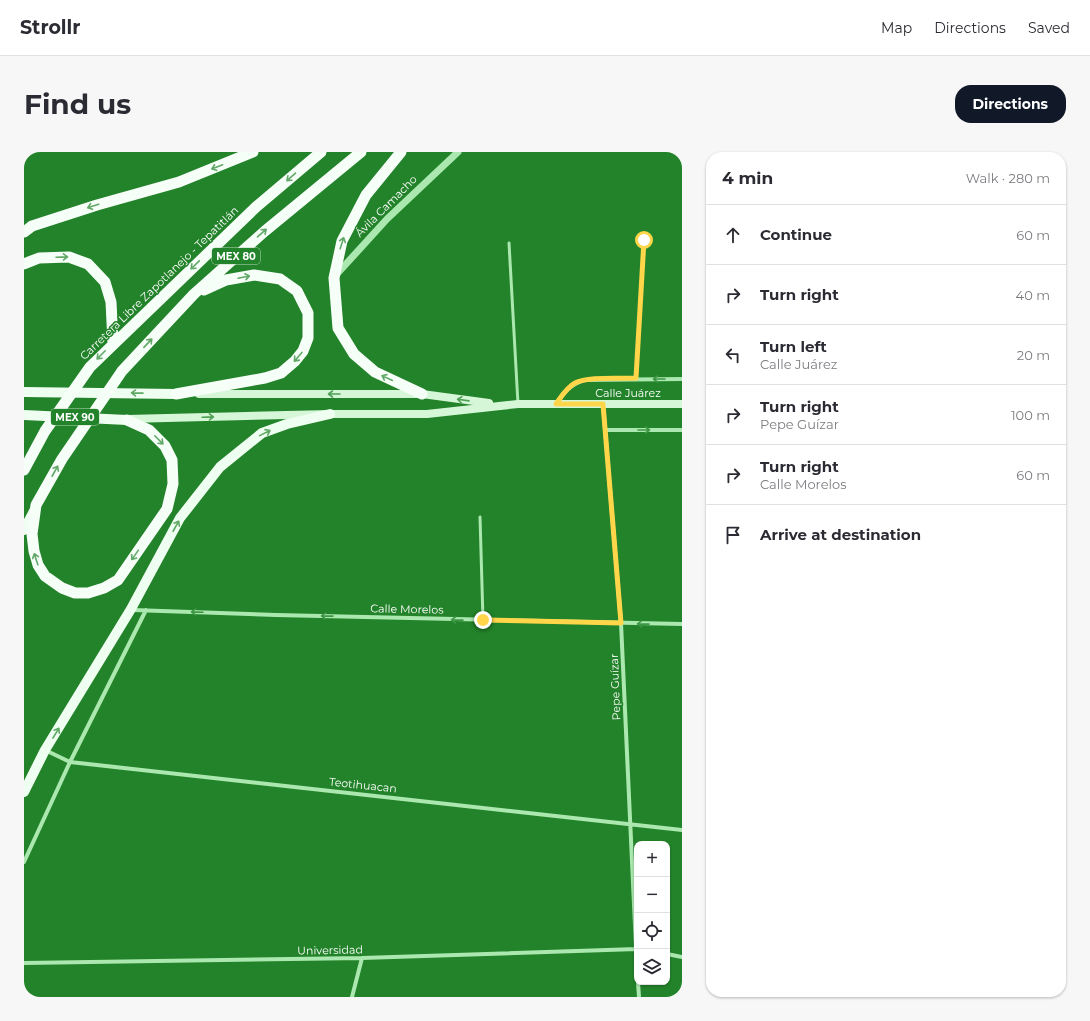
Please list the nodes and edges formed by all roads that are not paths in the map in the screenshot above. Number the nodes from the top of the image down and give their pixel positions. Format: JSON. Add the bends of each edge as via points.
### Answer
{"nodes":[{"id":1,"x":253,"y":152,"type":"edge"},
{"id":2,"x":321,"y":152,"type":"edge"},
{"id":3,"x":361,"y":152,"type":"edge"},
{"id":4,"x":401,"y":152,"type":"edge"},
{"id":5,"x":458,"y":152,"type":"edge"},
{"id":6,"x":24,"y":232,"type":"edge"},
{"id":7,"x":644,"y":240,"type":"dead end"},
{"id":8,"x":509,"y":243,"type":"dead end"},
{"id":9,"x":24,"y":264,"type":"edge"},
{"id":10,"x":334,"y":278,"type":"junction"},
{"id":11,"x":194,"y":294,"type":"junction"},
{"id":12,"x":113,"y":344,"type":"junction"},
{"id":13,"x":636,"y":378,"type":"junction"},
{"id":14,"x":682,"y":379,"type":"edge"},
{"id":15,"x":24,"y":392,"type":"edge"},
{"id":16,"x":176,"y":394,"type":"junction"},
{"id":17,"x":422,"y":394,"type":"junction"},
{"id":18,"x":518,"y":404,"type":"junction"},
{"id":19,"x":556,"y":404,"type":"junction"},
{"id":20,"x":603,"y":404,"type":"junction"},
{"id":21,"x":682,"y":404,"type":"edge"},
{"id":22,"x":502,"y":405,"type":"junction"},
{"id":23,"x":330,"y":414,"type":"junction"},
{"id":24,"x":24,"y":415,"type":"edge"},
{"id":25,"x":127,"y":420,"type":"junction"},
{"id":26,"x":605,"y":430,"type":"junction"},
{"id":27,"x":682,"y":430,"type":"edge"},
{"id":28,"x":24,"y":470,"type":"edge"},
{"id":29,"x":36,"y":505,"type":"junction"},
{"id":30,"x":480,"y":517,"type":"dead end"},
{"id":31,"x":24,"y":530,"type":"edge"},
{"id":32,"x":131,"y":609,"type":"junction"},
{"id":33,"x":146,"y":610,"type":"junction"},
{"id":34,"x":483,"y":620,"type":"junction"},
{"id":35,"x":621,"y":623,"type":"junction"},
{"id":36,"x":682,"y":624,"type":"edge"},
{"id":37,"x":45,"y":750,"type":"junction"},
{"id":38,"x":70,"y":762,"type":"junction"},
{"id":39,"x":24,"y":792,"type":"edge"},
{"id":40,"x":630,"y":823,"type":"junction"},
{"id":41,"x":682,"y":830,"type":"edge"},
{"id":42,"x":24,"y":862,"type":"edge"},
{"id":43,"x":634,"y":913,"type":"edge"},
{"id":44,"x":634,"y":948,"type":"edge"},
{"id":45,"x":670,"y":955,"type":"edge"},
{"id":46,"x":682,"y":957,"type":"edge"},
{"id":47,"x":362,"y":958,"type":"junction"},
{"id":48,"x":24,"y":963,"type":"edge"},
{"id":49,"x":638,"y":985,"type":"edge"},
{"id":50,"x":352,"y":997,"type":"edge"},
{"id":51,"x":639,"y":997,"type":"edge"}],
"edges":[{"from":1,"to":6,"type":"highway","one_way":true,"via":[[180,182],[97,205],[32,226]]},
{"from":2,"to":12,"type":"highway","name":"Carretera Libre Zapotlanejo - Tepatitlán","number":"MEX 80","one_way":true,"via":[[256,208]]},
{"from":11,"to":3,"type":"highway","number":"MEX 80","one_way":true,"via":[[265,231]]},
{"from":10,"to":4,"type":"highway","one_way":true,"via":[[342,241],[366,195]]},
{"from":5,"to":10,"type":"street","name":"Ávila Camacho","via":[[387,219]]},
{"from":7,"to":13,"type":"lane"},
{"from":8,"to":18,"type":"lane"},
{"from":9,"to":12,"type":"highway","one_way":true,"via":[[39,258],[70,257],[88,264],[105,282],[111,302]]},
{"from":17,"to":10,"type":"highway","one_way":true,"via":[[375,372],[354,354],[338,328]]},
{"from":11,"to":16,"type":"highway","one_way":true,"via":[[226,280],[254,275],[280,279],[297,291],[308,313],[308,338],[303,351],[281,373]]},
{"from":29,"to":11,"type":"highway","number":"MEX 80","one_way":true,"via":[[62,458],[122,371]]},
{"from":12,"to":28,"type":"highway","name":"Carretera Libre Zapotlanejo - Tepatitlán","number":"MEX 80","one_way":true,"via":[[90,367],[45,431]]},
{"from":14,"to":13,"type":"street","one_way":true},
{"from":13,"to":19,"type":"street","via":[[584,380],[573,384]]},
{"from":16,"to":15,"type":"main road","one_way":true},
{"from":17,"to":16,"type":"main road","one_way":true},
{"from":22,"to":17,"type":"main road","one_way":true},
{"from":18,"to":19,"type":"main road","name":"Calle Juárez"},
{"from":18,"to":22,"type":"main road","name":"Calle Juárez"},
{"from":19,"to":20,"type":"main road","name":"Calle Juárez"},
{"from":20,"to":21,"type":"main road","name":"Calle Juárez"},
{"from":20,"to":26,"type":"street","name":"Pepe Guízar"},
{"from":22,"to":23,"type":"main road","via":[[427,414]]},
{"from":25,"to":23,"type":"main road","one_way":true},
{"from":32,"to":23,"type":"main road","one_way":true,"via":[[180,518],[220,467],[262,433]]},
{"from":24,"to":25,"type":"main road","number":"MEX 90"},
{"from":25,"to":29,"type":"highway","one_way":true,"via":[[149,430],[165,446],[172,460],[173,484],[167,509],[118,580],[99,589],[75,593],[62,588],[45,576],[34,551],[32,534]]},
{"from":26,"to":27,"type":"street","one_way":true},
{"from":26,"to":35,"type":"street","name":"Pepe Guízar"},
{"from":29,"to":31,"type":"main road","number":"MEX 80"},
{"from":30,"to":34,"type":"lane"},
{"from":32,"to":33,"type":"street","name":"Calle Morelos"},
{"from":37,"to":32,"type":"main road","one_way":true},
{"from":34,"to":33,"type":"street","name":"Calle Morelos","one_way":true},
{"from":33,"to":38,"type":"street"},
{"from":34,"to":35,"type":"street","name":"Calle Morelos"},
{"from":36,"to":35,"type":"street","name":"Calle Morelos","one_way":true},
{"from":35,"to":40,"type":"street","name":"Pepe Guízar"},
{"from":37,"to":38,"type":"street","name":"Teotihuacan"},
{"from":37,"to":39,"type":"main road"},
{"from":38,"to":40,"type":"street","name":"Teotihuacan"},
{"from":38,"to":42,"type":"street"},
{"from":40,"to":41,"type":"street","name":"Teotihuacan"},
{"from":40,"to":43,"type":"street","name":"Pepe Guízar"},
{"from":44,"to":47,"type":"street","name":"Universidad"},
{"from":45,"to":46,"type":"street"},
{"from":47,"to":48,"type":"street","name":"Universidad"},
{"from":47,"to":50,"type":"street"},
{"from":49,"to":51,"type":"street"}]}
